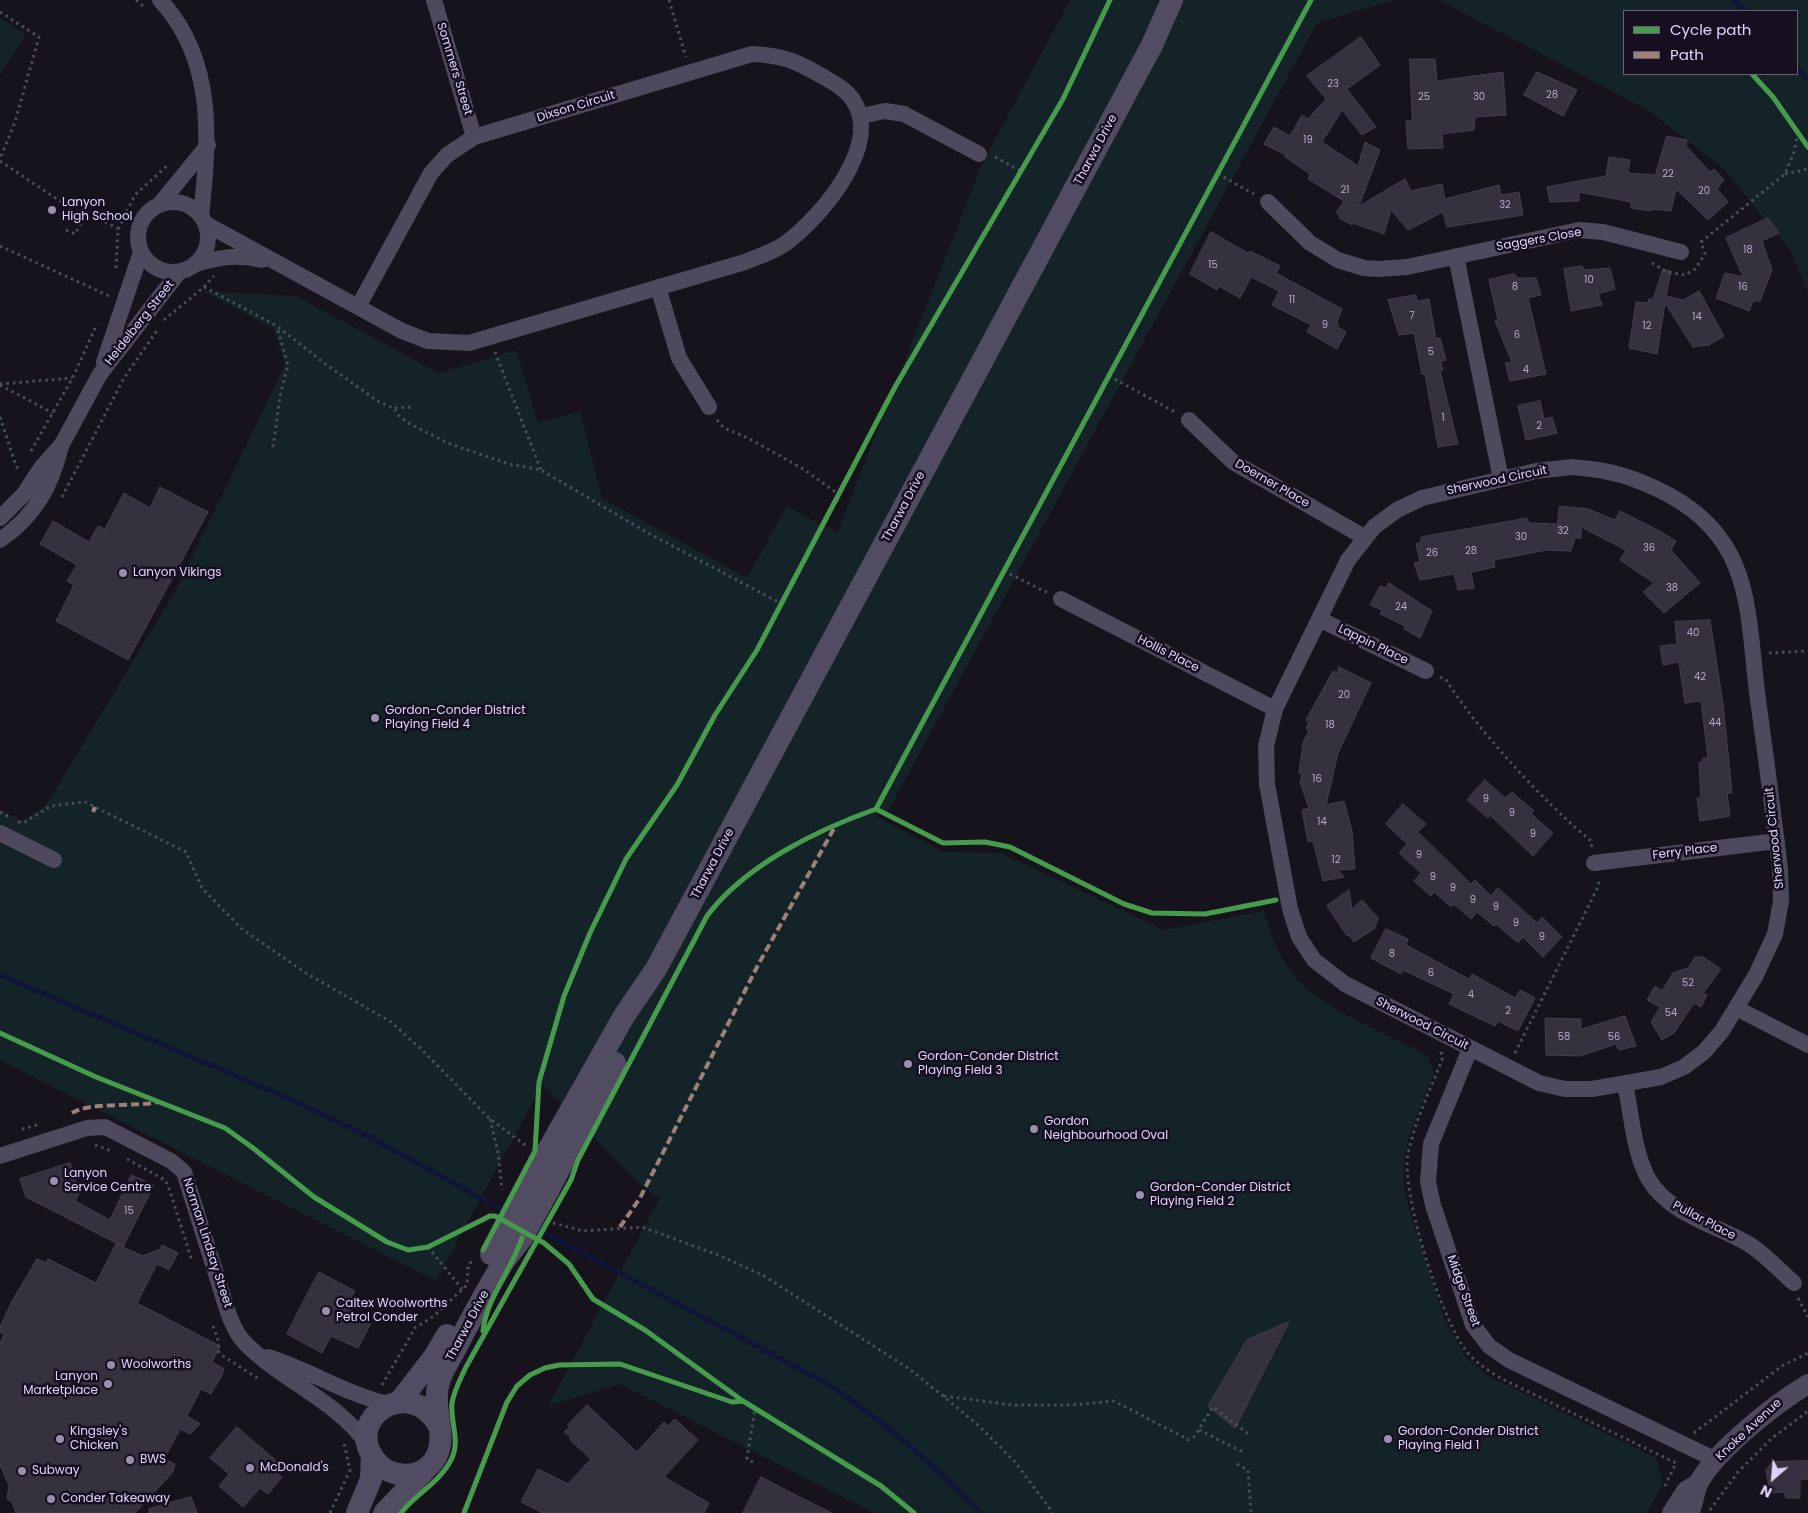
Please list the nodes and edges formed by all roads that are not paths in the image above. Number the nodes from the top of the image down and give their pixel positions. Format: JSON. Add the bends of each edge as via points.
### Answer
{"nodes":[{"id":1,"x":434,"y":0,"type":"edge"},
{"id":2,"x":1172,"y":0,"type":"edge"},
{"id":3,"x":1187,"y":0,"type":"edge"},
{"id":4,"x":154,"y":5,"type":"edge"},
{"id":5,"x":1152,"y":45,"type":"junction"},
{"id":6,"x":861,"y":116,"type":"junction"},
{"id":7,"x":474,"y":137,"type":"junction"},
{"id":8,"x":208,"y":144,"type":"junction"},
{"id":9,"x":984,"y":154,"type":"road end"},
{"id":10,"x":1268,"y":202,"type":"road end"},
{"id":11,"x":159,"y":205,"type":"junction"},
{"id":12,"x":204,"y":220,"type":"junction"},
{"id":13,"x":141,"y":252,"type":"junction"},
{"id":14,"x":1680,"y":252,"type":"dead end"},
{"id":15,"x":1456,"y":256,"type":"junction"},
{"id":16,"x":196,"y":264,"type":"junction"},
{"id":17,"x":279,"y":264,"type":"junction"},
{"id":18,"x":179,"y":272,"type":"junction"},
{"id":19,"x":658,"y":287,"type":"junction"},
{"id":20,"x":358,"y":307,"type":"junction"},
{"id":21,"x":100,"y":374,"type":"junction"},
{"id":22,"x":709,"y":407,"type":"road end"},
{"id":23,"x":1189,"y":420,"type":"road end"},
{"id":24,"x":62,"y":444,"type":"junction"},
{"id":25,"x":1501,"y":479,"type":"junction"},
{"id":26,"x":0,"y":518,"type":"edge"},
{"id":27,"x":1364,"y":537,"type":"junction"},
{"id":28,"x":0,"y":540,"type":"edge"},
{"id":29,"x":1061,"y":599,"type":"road end"},
{"id":30,"x":1319,"y":619,"type":"junction"},
{"id":31,"x":1426,"y":671,"type":"road end"},
{"id":32,"x":1275,"y":709,"type":"junction"},
{"id":33,"x":0,"y":833,"type":"edge"},
{"id":34,"x":1777,"y":841,"type":"junction"},
{"id":35,"x":54,"y":860,"type":"dead end"},
{"id":36,"x":1594,"y":863,"type":"road end"},
{"id":37,"x":1736,"y":1008,"type":"junction"},
{"id":38,"x":1808,"y":1045,"type":"edge"},
{"id":39,"x":1470,"y":1049,"type":"junction"},
{"id":40,"x":1625,"y":1083,"type":"junction"},
{"id":41,"x":0,"y":1156,"type":"edge"},
{"id":42,"x":491,"y":1257,"type":"junction"},
{"id":43,"x":1794,"y":1283,"type":"road end"},
{"id":44,"x":259,"y":1354,"type":"junction"},
{"id":45,"x":1808,"y":1384,"type":"edge"},
{"id":46,"x":394,"y":1403,"type":"junction"},
{"id":47,"x":438,"y":1424,"type":"junction"},
{"id":48,"x":370,"y":1450,"type":"junction"},
{"id":49,"x":1716,"y":1460,"type":"junction"},
{"id":50,"x":427,"y":1467,"type":"junction"},
{"id":51,"x":1698,"y":1485,"type":"junction"},
{"id":52,"x":350,"y":1510,"type":"edge"},
{"id":53,"x":384,"y":1513,"type":"edge"},
{"id":54,"x":1672,"y":1513,"type":"edge"},
{"id":55,"x":1689,"y":1513,"type":"edge"}],
"edges":[{"from":1,"to":7,"type":"street","name":"Sommers Street"},
{"from":2,"to":5,"type":"main road","name":"Tharwa Drive"},
{"from":3,"to":5,"type":"main road","name":"Tharwa Drive"},
{"from":4,"to":8,"type":"street","via":[[185,35],[199,69],[207,106]]},
{"from":5,"to":42,"type":"main road","name":"Tharwa Drive","bridge":true,"via":[[656,969],[624,1016],[539,1186]]},
{"from":6,"to":7,"type":"street","name":"Dixson Circuit","via":[[842,87],[777,55],[752,54]]},
{"from":6,"to":9,"type":"street","via":[[885,111],[904,114]]},
{"from":6,"to":19,"type":"street","via":[[859,146],[838,186],[809,224],[772,251]]},
{"from":7,"to":20,"type":"street","name":"Dixson Circuit","via":[[446,155],[431,173]]},
{"from":8,"to":11,"type":"street"},
{"from":8,"to":12,"type":"street"},
{"from":10,"to":15,"type":"street","name":"Saggers Close","via":[[1310,243],[1338,260],[1364,268],[1407,267]]},
{"from":11,"to":12,"type":"street","via":[[168,202],[187,204]]},
{"from":11,"to":13,"type":"street","via":[[147,213],[139,228]]},
{"from":12,"to":16,"type":"street","via":[[209,241]]},
{"from":12,"to":17,"type":"street"},
{"from":13,"to":18,"type":"street","via":[[153,266],[170,273]]},
{"from":13,"to":21,"type":"street","name":"Heidelberg Street"},
{"from":14,"to":15,"type":"street","name":"Saggers Close","via":[[1602,232],[1579,230]]},
{"from":15,"to":25,"type":"street"},
{"from":16,"to":17,"type":"street","via":[[242,256]]},
{"from":16,"to":18,"type":"street"},
{"from":17,"to":20,"type":"street"},
{"from":18,"to":21,"type":"street","name":"Heidelberg Street"},
{"from":19,"to":20,"type":"street","via":[[468,342],[428,341]]},
{"from":19,"to":22,"type":"street","via":[[679,358]]},
{"from":21,"to":24,"type":"street","name":"Heidelberg Street"},
{"from":23,"to":27,"type":"street","name":"Doerner Place","via":[[1233,462]]},
{"from":24,"to":26,"type":"street","name":"Heidelberg Street","via":[[24,494]]},
{"from":24,"to":28,"type":"street","name":"Heidelberg Street","via":[[55,474],[41,499],[23,522]]},
{"from":25,"to":27,"type":"street","name":"Sherwood Circuit","via":[[1422,498],[1397,510]]},
{"from":25,"to":34,"type":"street","name":"Sherwood Circuit","via":[[1572,467],[1608,470],[1641,480],[1690,507],[1713,526],[1737,566],[1745,598]]},
{"from":27,"to":30,"type":"street","name":"Sherwood Circuit","via":[[1348,560]]},
{"from":29,"to":32,"type":"street","name":"Hollis Place"},
{"from":30,"to":31,"type":"street","name":"Lappin Place"},
{"from":30,"to":32,"type":"street","name":"Sherwood Circuit"},
{"from":32,"to":39,"type":"street","name":"Sherwood Circuit","via":[[1266,746],[1267,784],[1290,909],[1299,937],[1314,960],[1345,984]]},
{"from":33,"to":35,"type":"street"},
{"from":34,"to":36,"type":"street","name":"Ferry Place"},
{"from":34,"to":37,"type":"street","name":"Sherwood Circuit","via":[[1781,902],[1775,934],[1759,970]]},
{"from":37,"to":38,"type":"street"},
{"from":37,"to":40,"type":"street","name":"Sherwood Circuit","via":[[1704,1052],[1684,1067],[1661,1077]]},
{"from":39,"to":40,"type":"street","name":"Sherwood Circuit","via":[[1539,1084],[1564,1089],[1592,1089]]},
{"from":39,"to":49,"type":"street","name":"Midge Street","via":[[1432,1144],[1428,1169],[1433,1205],[1473,1326],[1488,1346],[1509,1360]]},
{"from":40,"to":43,"type":"street","name":"Pullar Place","via":[[1639,1155],[1648,1179],[1662,1198],[1749,1244]]},
{"from":41,"to":44,"type":"street","name":"Norman Lindsay Street","via":[[87,1128],[105,1127],[171,1161],[184,1172],[234,1325],[244,1342]]},
{"from":42,"to":46,"type":"main road","name":"Tharwa Drive","via":[[434,1357]]},
{"from":42,"to":47,"type":"main road","name":"Tharwa Drive","via":[[478,1304],[439,1382],[435,1403]]},
{"from":44,"to":46,"type":"street","name":"Norman Lindsay Street","via":[[288,1363],[362,1397]]},
{"from":44,"to":48,"type":"street","name":"Norman Lindsay Street","via":[[329,1406],[359,1433]]},
{"from":45,"to":49,"type":"street","name":"Knoke Avenue","via":[[1766,1411]]},
{"from":46,"to":47,"type":"main road","via":[[412,1402],[423,1406]]},
{"from":46,"to":48,"type":"main road","via":[[378,1411],[371,1420],[367,1432]]},
{"from":47,"to":50,"type":"main road","via":[[440,1447],[436,1458]]},
{"from":48,"to":50,"type":"main road","via":[[380,1466],[391,1473],[416,1474]]},
{"from":48,"to":52,"type":"main road","via":[[371,1479]]},
{"from":49,"to":51,"type":"street","name":"Knoke Avenue"},
{"from":50,"to":53,"type":"main road"},
{"from":51,"to":54,"type":"street","name":"Knoke Avenue","via":[[1686,1491]]},
{"from":51,"to":55,"type":"street","name":"Knoke Avenue"}]}
